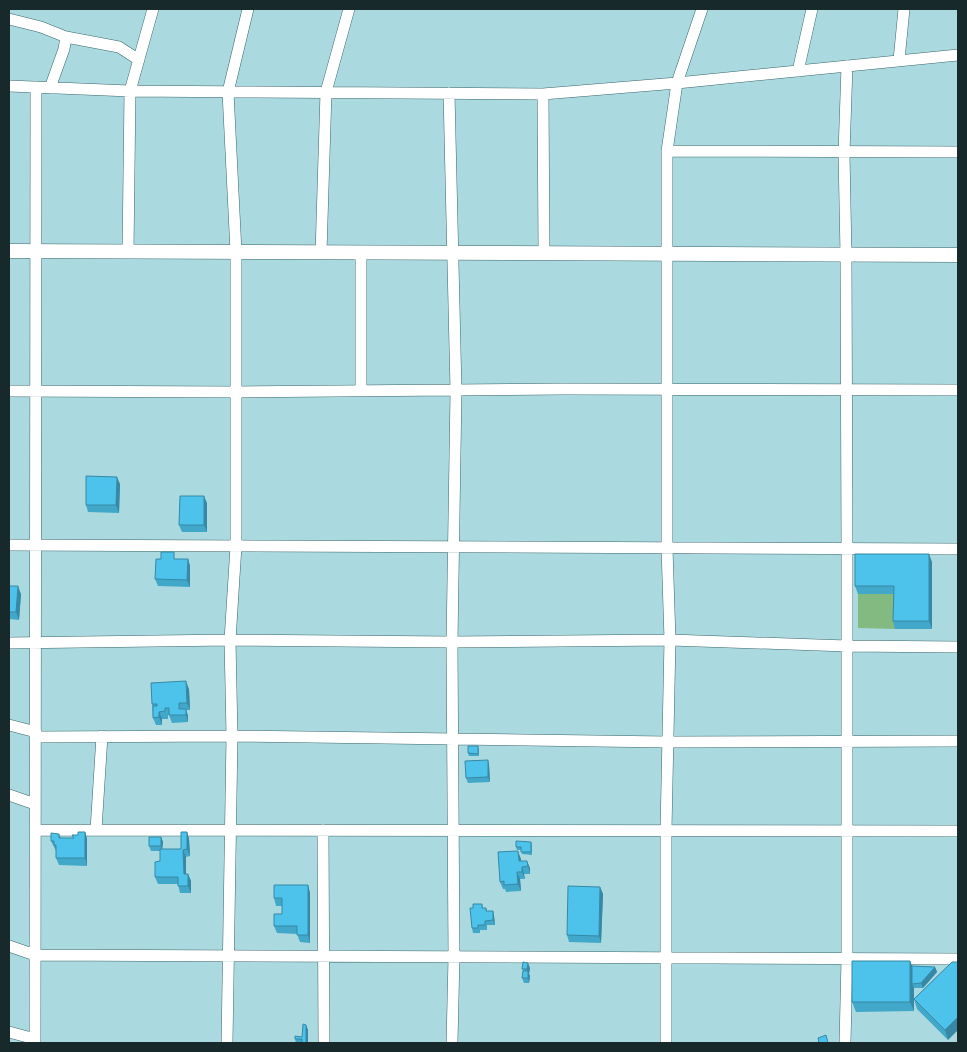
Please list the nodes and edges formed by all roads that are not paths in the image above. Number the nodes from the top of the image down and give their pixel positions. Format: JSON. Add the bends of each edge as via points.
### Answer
{"nodes":[{"id":1,"x":152,"y":9,"type":"edge"},
{"id":2,"x":248,"y":9,"type":"edge"},
{"id":3,"x":349,"y":9,"type":"edge"},
{"id":4,"x":702,"y":9,"type":"edge"},
{"id":5,"x":812,"y":9,"type":"edge"},
{"id":6,"x":904,"y":9,"type":"edge"},
{"id":7,"x":9,"y":19,"type":"edge"},
{"id":8,"x":66,"y":37,"type":"junction"},
{"id":9,"x":958,"y":55,"type":"edge"},
{"id":10,"x":139,"y":60,"type":"junction"},
{"id":11,"x":900,"y":60,"type":"junction"},
{"id":12,"x":847,"y":66,"type":"junction"},
{"id":13,"x":798,"y":71,"type":"junction"},
{"id":14,"x":678,"y":83,"type":"junction"},
{"id":15,"x":9,"y":86,"type":"edge"},
{"id":16,"x":36,"y":88,"type":"junction"},
{"id":17,"x":50,"y":88,"type":"junction"},
{"id":18,"x":130,"y":91,"type":"junction"},
{"id":19,"x":228,"y":92,"type":"junction"},
{"id":20,"x":326,"y":92,"type":"junction"},
{"id":21,"x":449,"y":93,"type":"junction"},
{"id":22,"x":543,"y":94,"type":"junction"},
{"id":23,"x":667,"y":151,"type":"junction"},
{"id":24,"x":958,"y":152,"type":"edge"},
{"id":25,"x":844,"y":153,"type":"junction"},
{"id":26,"x":9,"y":252,"type":"edge"},
{"id":27,"x":37,"y":252,"type":"junction"},
{"id":28,"x":128,"y":252,"type":"junction"},
{"id":29,"x":236,"y":252,"type":"junction"},
{"id":30,"x":321,"y":253,"type":"junction"},
{"id":31,"x":361,"y":253,"type":"junction"},
{"id":32,"x":452,"y":253,"type":"junction"},
{"id":33,"x":544,"y":254,"type":"junction"},
{"id":34,"x":668,"y":254,"type":"junction"},
{"id":35,"x":846,"y":254,"type":"junction"},
{"id":36,"x":958,"y":255,"type":"edge"},
{"id":37,"x":668,"y":389,"type":"junction"},
{"id":38,"x":846,"y":390,"type":"junction"},
{"id":39,"x":958,"y":390,"type":"edge"},
{"id":40,"x":9,"y":391,"type":"edge"},
{"id":41,"x":37,"y":391,"type":"junction"},
{"id":42,"x":361,"y":391,"type":"junction"},
{"id":43,"x":456,"y":391,"type":"junction"},
{"id":44,"x":235,"y":392,"type":"junction"},
{"id":45,"x":9,"y":545,"type":"edge"},
{"id":46,"x":36,"y":545,"type":"junction"},
{"id":47,"x":236,"y":546,"type":"junction"},
{"id":48,"x":455,"y":547,"type":"junction"},
{"id":49,"x":667,"y":548,"type":"junction"},
{"id":50,"x":846,"y":549,"type":"junction"},
{"id":51,"x":958,"y":549,"type":"edge"},
{"id":52,"x":230,"y":640,"type":"junction"},
{"id":53,"x":670,"y":640,"type":"junction"},
{"id":54,"x":452,"y":642,"type":"junction"},
{"id":55,"x":9,"y":643,"type":"edge"},
{"id":56,"x":36,"y":643,"type":"junction"},
{"id":57,"x":846,"y":646,"type":"junction"},
{"id":58,"x":958,"y":647,"type":"edge"},
{"id":59,"x":9,"y":725,"type":"edge"},
{"id":60,"x":36,"y":735,"type":"junction"},
{"id":61,"x":102,"y":736,"type":"junction"},
{"id":62,"x":232,"y":736,"type":"junction"},
{"id":63,"x":454,"y":739,"type":"junction"},
{"id":64,"x":847,"y":741,"type":"junction"},
{"id":65,"x":958,"y":741,"type":"edge"},
{"id":66,"x":667,"y":742,"type":"junction"},
{"id":67,"x":9,"y":794,"type":"edge"},
{"id":68,"x":35,"y":804,"type":"junction"},
{"id":69,"x":454,"y":829,"type":"junction"},
{"id":70,"x":35,"y":830,"type":"junction"},
{"id":71,"x":96,"y":830,"type":"junction"},
{"id":72,"x":230,"y":830,"type":"junction"},
{"id":73,"x":323,"y":830,"type":"junction"},
{"id":74,"x":666,"y":830,"type":"junction"},
{"id":75,"x":847,"y":831,"type":"junction"},
{"id":76,"x":958,"y":831,"type":"edge"},
{"id":77,"x":9,"y":946,"type":"edge"},
{"id":78,"x":35,"y":956,"type":"junction"},
{"id":79,"x":228,"y":956,"type":"junction"},
{"id":80,"x":323,"y":957,"type":"junction"},
{"id":81,"x":454,"y":957,"type":"junction"},
{"id":82,"x":666,"y":958,"type":"junction"},
{"id":83,"x":847,"y":958,"type":"junction"},
{"id":84,"x":958,"y":959,"type":"edge"},
{"id":85,"x":9,"y":1032,"type":"edge"},
{"id":86,"x":35,"y":1041,"type":"edge"},
{"id":87,"x":227,"y":1043,"type":"edge"},
{"id":88,"x":324,"y":1043,"type":"edge"},
{"id":89,"x":452,"y":1043,"type":"edge"},
{"id":90,"x":666,"y":1043,"type":"edge"},
{"id":91,"x":845,"y":1043,"type":"edge"}],
"edges":[{"from":1,"to":10,"type":"street"},
{"from":2,"to":19,"type":"street"},
{"from":3,"to":20,"type":"street"},
{"from":4,"to":14,"type":"street"},
{"from":5,"to":13,"type":"street"},
{"from":6,"to":11,"type":"street"},
{"from":7,"to":8,"type":"street"},
{"from":8,"to":10,"type":"street","via":[[120,47]]},
{"from":8,"to":17,"type":"street"},
{"from":9,"to":11,"type":"street"},
{"from":10,"to":18,"type":"street"},
{"from":11,"to":12,"type":"street"},
{"from":12,"to":13,"type":"street"},
{"from":12,"to":25,"type":"street"},
{"from":13,"to":14,"type":"street"},
{"from":14,"to":22,"type":"street"},
{"from":14,"to":23,"type":"street"},
{"from":15,"to":16,"type":"street"},
{"from":16,"to":17,"type":"street"},
{"from":16,"to":27,"type":"street"},
{"from":17,"to":18,"type":"street"},
{"from":18,"to":19,"type":"street"},
{"from":18,"to":28,"type":"street"},
{"from":19,"to":20,"type":"street"},
{"from":19,"to":29,"type":"street"},
{"from":20,"to":21,"type":"street"},
{"from":20,"to":30,"type":"street"},
{"from":21,"to":22,"type":"street"},
{"from":21,"to":32,"type":"street"},
{"from":22,"to":33,"type":"street"},
{"from":23,"to":25,"type":"street"},
{"from":23,"to":34,"type":"street"},
{"from":24,"to":25,"type":"street"},
{"from":25,"to":35,"type":"street"},
{"from":26,"to":27,"type":"street"},
{"from":27,"to":28,"type":"street"},
{"from":27,"to":41,"type":"street"},
{"from":28,"to":29,"type":"street"},
{"from":29,"to":30,"type":"street"},
{"from":29,"to":44,"type":"street"},
{"from":30,"to":31,"type":"street"},
{"from":31,"to":32,"type":"street"},
{"from":31,"to":42,"type":"street"},
{"from":32,"to":33,"type":"street"},
{"from":32,"to":43,"type":"street"},
{"from":33,"to":34,"type":"street"},
{"from":34,"to":35,"type":"street"},
{"from":34,"to":37,"type":"street"},
{"from":35,"to":36,"type":"street"},
{"from":35,"to":38,"type":"street"},
{"from":37,"to":38,"type":"street"},
{"from":37,"to":43,"type":"street"},
{"from":37,"to":49,"type":"street"},
{"from":38,"to":39,"type":"street"},
{"from":38,"to":50,"type":"street"},
{"from":40,"to":41,"type":"street"},
{"from":41,"to":44,"type":"street"},
{"from":41,"to":46,"type":"street"},
{"from":42,"to":43,"type":"street"},
{"from":42,"to":44,"type":"street"},
{"from":43,"to":48,"type":"street"},
{"from":44,"to":47,"type":"street"},
{"from":45,"to":46,"type":"street"},
{"from":46,"to":47,"type":"street"},
{"from":46,"to":56,"type":"street"},
{"from":47,"to":48,"type":"street"},
{"from":47,"to":52,"type":"street"},
{"from":48,"to":49,"type":"street"},
{"from":48,"to":54,"type":"street"},
{"from":49,"to":50,"type":"street"},
{"from":49,"to":53,"type":"street"},
{"from":50,"to":51,"type":"street"},
{"from":50,"to":57,"type":"street"},
{"from":52,"to":54,"type":"street"},
{"from":52,"to":56,"type":"street"},
{"from":52,"to":62,"type":"street"},
{"from":53,"to":54,"type":"street"},
{"from":53,"to":57,"type":"street"},
{"from":53,"to":66,"type":"street"},
{"from":54,"to":63,"type":"street"},
{"from":55,"to":56,"type":"street"},
{"from":56,"to":60,"type":"street"},
{"from":57,"to":58,"type":"street"},
{"from":57,"to":64,"type":"street"},
{"from":59,"to":60,"type":"street"},
{"from":60,"to":61,"type":"street"},
{"from":60,"to":68,"type":"street"},
{"from":61,"to":62,"type":"street"},
{"from":61,"to":71,"type":"street"},
{"from":62,"to":63,"type":"street"},
{"from":62,"to":72,"type":"street"},
{"from":63,"to":66,"type":"street"},
{"from":63,"to":69,"type":"street"},
{"from":64,"to":65,"type":"street"},
{"from":64,"to":66,"type":"street"},
{"from":64,"to":75,"type":"street"},
{"from":66,"to":74,"type":"street"},
{"from":67,"to":68,"type":"street"},
{"from":68,"to":70,"type":"street"},
{"from":69,"to":73,"type":"street"},
{"from":69,"to":74,"type":"street"},
{"from":69,"to":81,"type":"street"},
{"from":70,"to":71,"type":"street"},
{"from":70,"to":78,"type":"street"},
{"from":71,"to":72,"type":"street"},
{"from":72,"to":73,"type":"street"},
{"from":72,"to":79,"type":"street"},
{"from":73,"to":80,"type":"street"},
{"from":74,"to":75,"type":"street"},
{"from":74,"to":82,"type":"street"},
{"from":75,"to":76,"type":"street"},
{"from":75,"to":83,"type":"street"},
{"from":77,"to":78,"type":"street"},
{"from":78,"to":79,"type":"street"},
{"from":78,"to":86,"type":"street"},
{"from":79,"to":80,"type":"street"},
{"from":79,"to":87,"type":"street"},
{"from":80,"to":81,"type":"street"},
{"from":80,"to":88,"type":"street"},
{"from":81,"to":82,"type":"street"},
{"from":81,"to":89,"type":"street"},
{"from":82,"to":83,"type":"street"},
{"from":82,"to":90,"type":"street"},
{"from":83,"to":84,"type":"street"},
{"from":83,"to":91,"type":"street"},
{"from":85,"to":86,"type":"street"}]}
